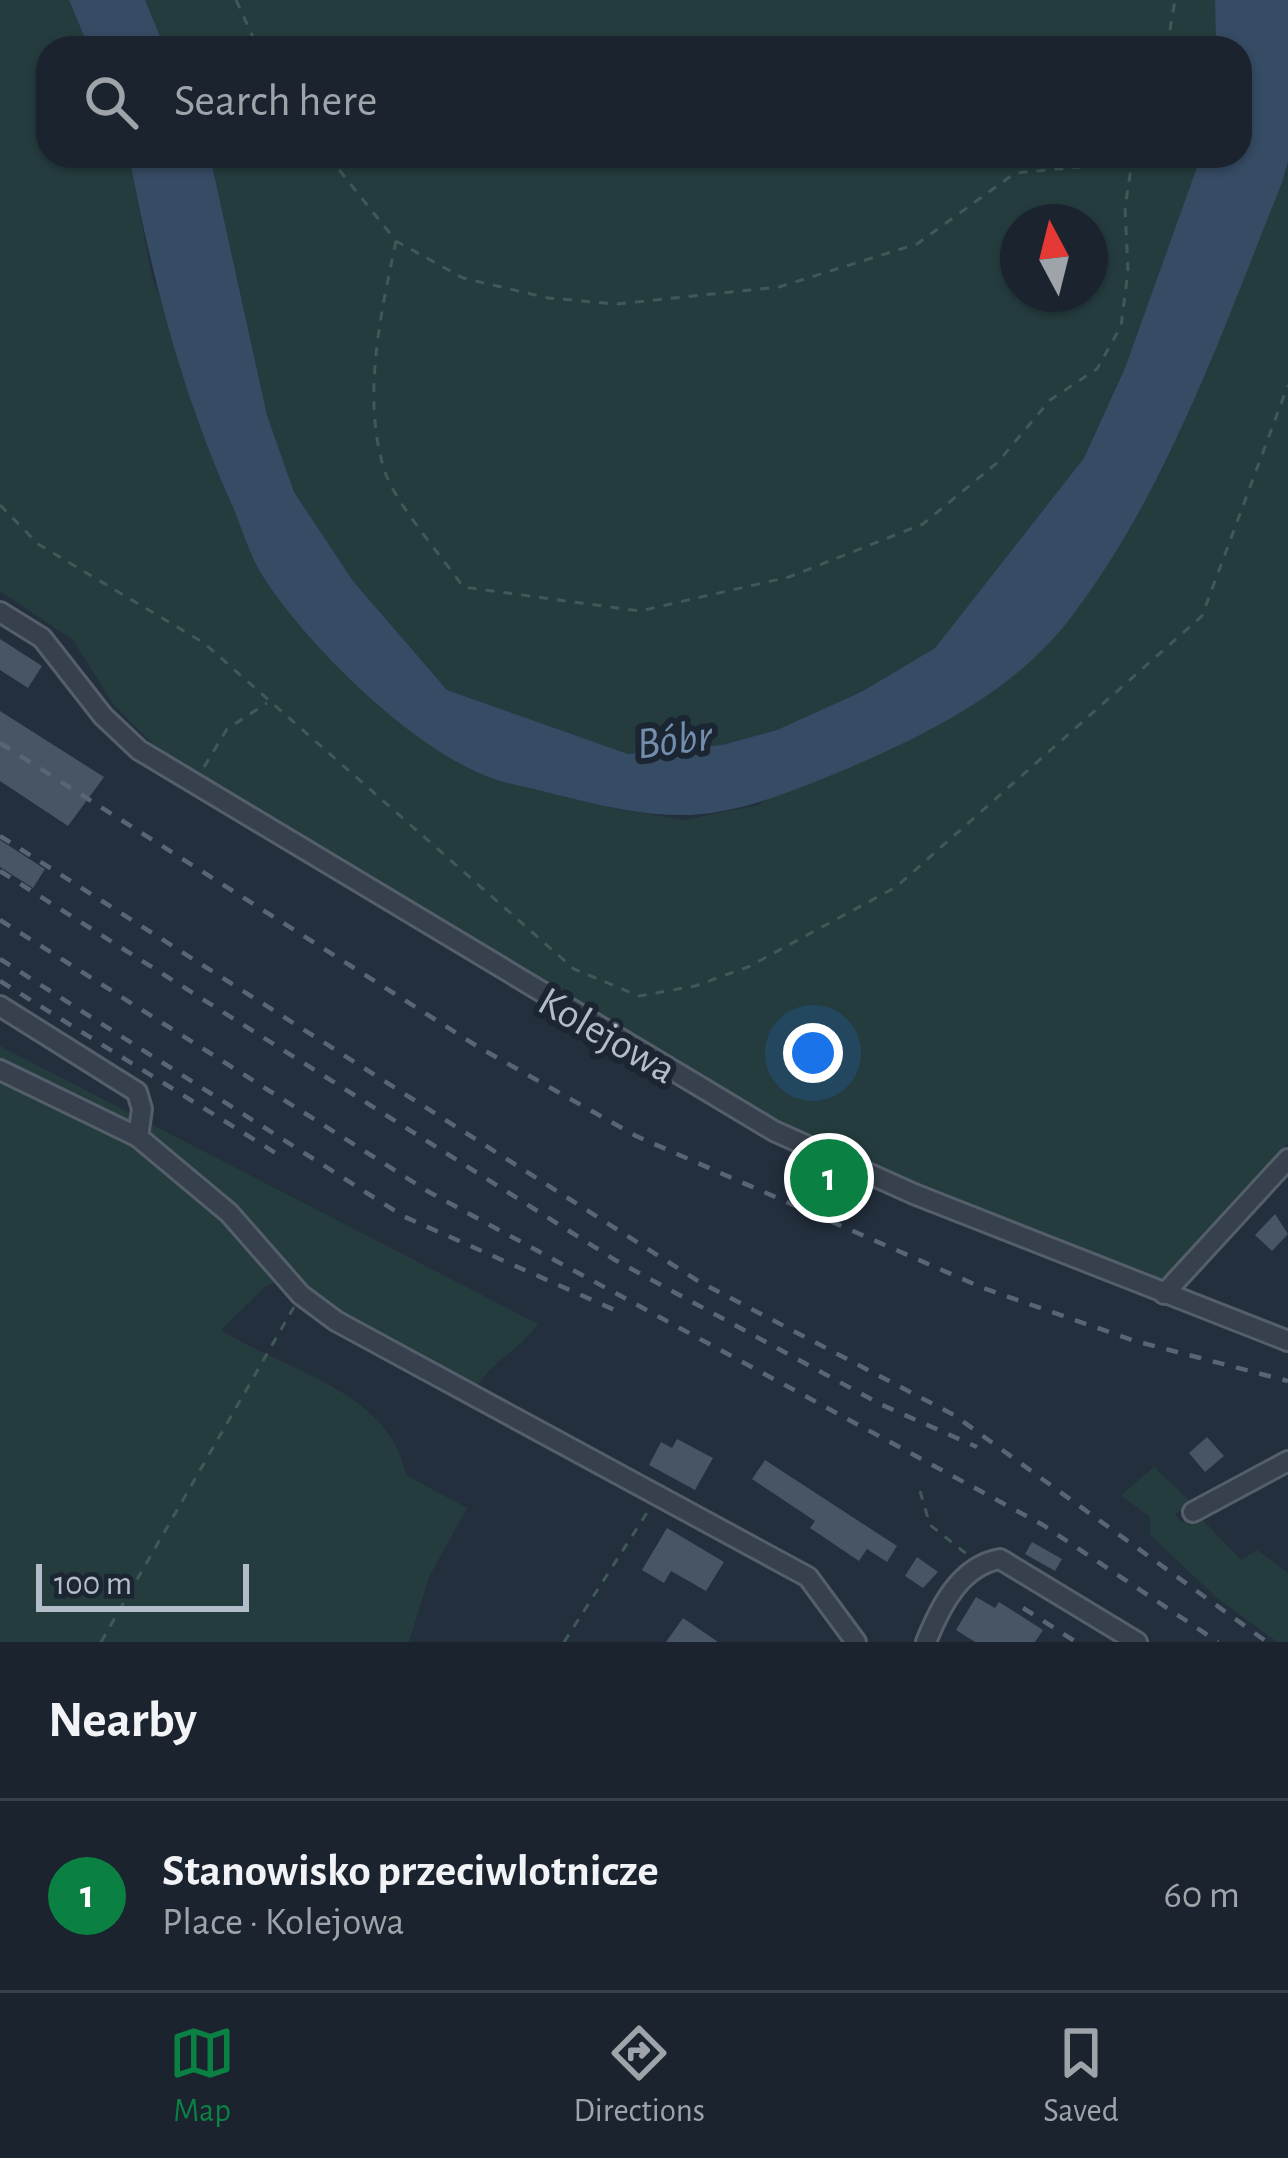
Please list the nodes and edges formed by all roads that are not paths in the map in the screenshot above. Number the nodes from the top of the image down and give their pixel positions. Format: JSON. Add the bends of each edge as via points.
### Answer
{"nodes":[{"id":1,"x":0,"y":612,"type":"edge"},
{"id":2,"x":0,"y":1006,"type":"edge"},
{"id":3,"x":0,"y":1070,"type":"edge"},
{"id":4,"x":138,"y":1137,"type":"junction"},
{"id":5,"x":1288,"y":1159,"type":"edge"},
{"id":6,"x":1164,"y":1294,"type":"junction"},
{"id":7,"x":1288,"y":1340,"type":"edge"},
{"id":8,"x":1288,"y":1461,"type":"edge"},
{"id":9,"x":1193,"y":1512,"type":"dead end"},
{"id":10,"x":856,"y":1642,"type":"edge"},
{"id":11,"x":926,"y":1642,"type":"edge"},
{"id":12,"x":1137,"y":1642,"type":"edge"}],
"edges":[{"from":1,"to":6,"type":"street","name":"Kolejowa","via":[[42,638],[139,750],[569,1012],[774,1131]]},
{"from":2,"to":4,"type":"street","via":[[136,1092]]},
{"from":3,"to":4,"type":"street"},
{"from":4,"to":10,"type":"street","via":[[229,1213],[301,1295],[336,1321],[808,1577]]},
{"from":5,"to":6,"type":"street"},
{"from":6,"to":7,"type":"street","name":"Kolejowa"},
{"from":8,"to":9,"type":"street"},
{"from":11,"to":12,"type":"street","via":[[971,1569],[1000,1559]]}]}
